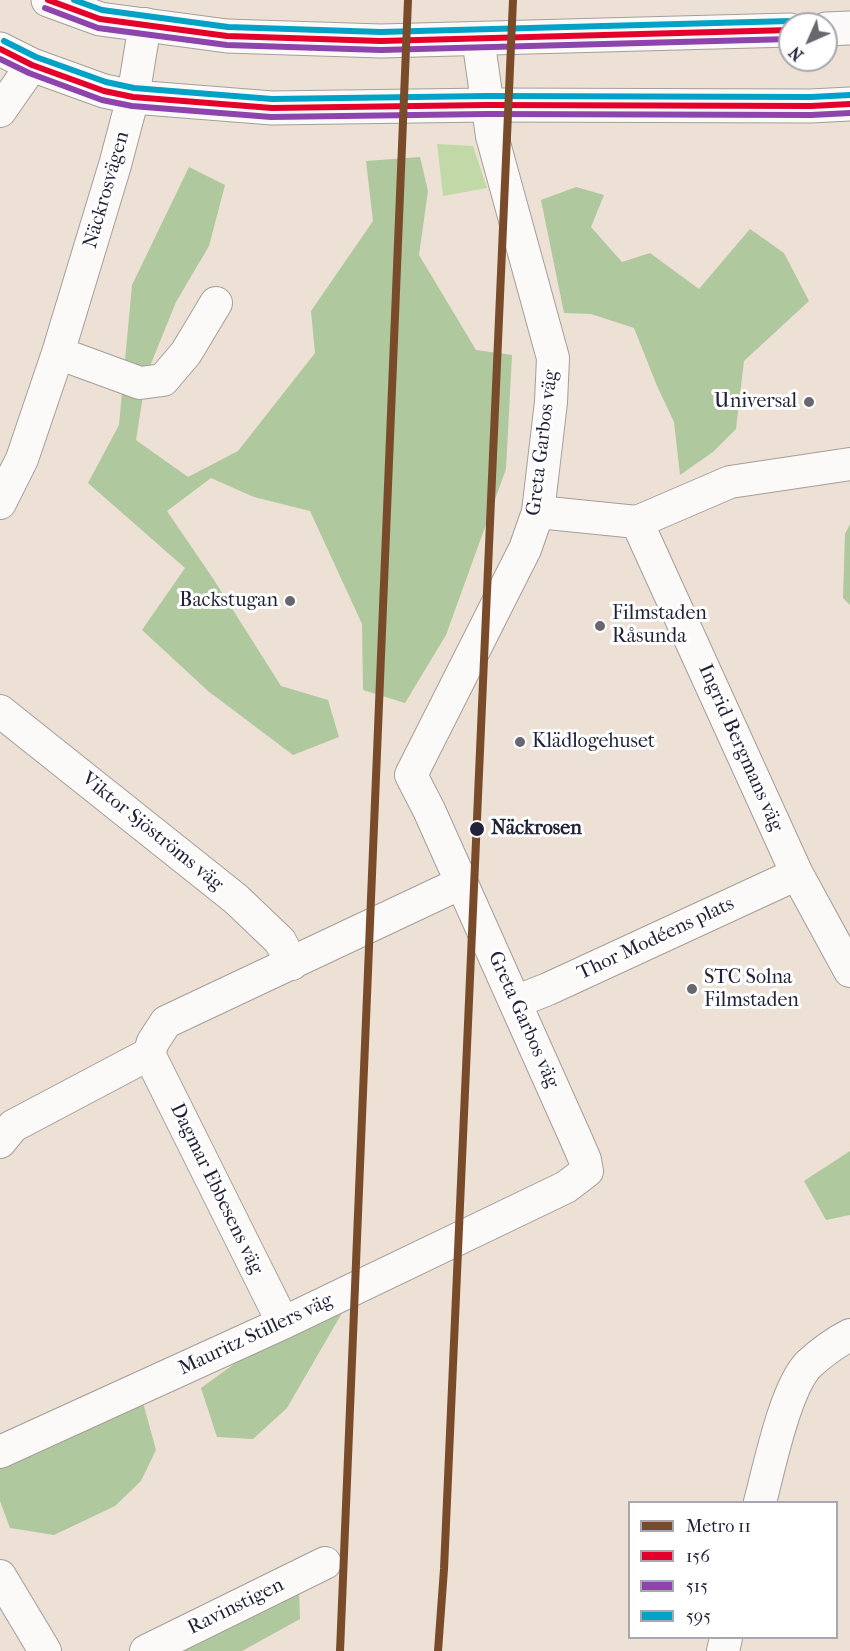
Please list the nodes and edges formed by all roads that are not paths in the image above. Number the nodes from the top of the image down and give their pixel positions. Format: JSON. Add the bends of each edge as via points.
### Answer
{"nodes":[{"id":1,"x":48,"y":0,"type":"edge"},
{"id":2,"x":145,"y":24,"type":"junction"},
{"id":3,"x":778,"y":30,"type":"edge"},
{"id":4,"x":478,"y":38,"type":"junction"},
{"id":5,"x":0,"y":49,"type":"edge"},
{"id":6,"x":32,"y":65,"type":"junction"},
{"id":7,"x":133,"y":97,"type":"junction"},
{"id":8,"x":850,"y":104,"type":"edge"},
{"id":9,"x":487,"y":105,"type":"junction"},
{"id":10,"x":0,"y":111,"type":"edge"},
{"id":11,"x":216,"y":303,"type":"dead end"},
{"id":12,"x":58,"y":353,"type":"junction"},
{"id":13,"x":850,"y":464,"type":"edge"},
{"id":14,"x":0,"y":503,"type":"edge"},
{"id":15,"x":538,"y":512,"type":"junction"},
{"id":16,"x":638,"y":522,"type":"junction"},
{"id":17,"x":0,"y":711,"type":"edge"},
{"id":18,"x":797,"y":873,"type":"junction"},
{"id":19,"x":461,"y":883,"type":"junction"},
{"id":20,"x":292,"y":964,"type":"junction"},
{"id":21,"x":850,"y":971,"type":"edge"},
{"id":22,"x":515,"y":1002,"type":"junction"},
{"id":23,"x":149,"y":1054,"type":"junction"},
{"id":24,"x":0,"y":1142,"type":"edge"},
{"id":25,"x":574,"y":1182,"type":"joint"},
{"id":26,"x":283,"y":1323,"type":"junction"},
{"id":27,"x":850,"y":1335,"type":"edge"},
{"id":28,"x":0,"y":1452,"type":"edge"},
{"id":29,"x":761,"y":1501,"type":"edge"},
{"id":30,"x":325,"y":1563,"type":"dead end"},
{"id":31,"x":0,"y":1576,"type":"edge"},
{"id":32,"x":45,"y":1651,"type":"edge"},
{"id":33,"x":146,"y":1651,"type":"edge"}],
"edges":[{"from":1,"to":2,"type":"street","via":[[100,19]]},
{"from":2,"to":4,"type":"street","via":[[227,36],[381,41]]},
{"from":2,"to":7,"type":"street","name":"Näckrosvägen"},
{"from":3,"to":4,"type":"street"},
{"from":4,"to":9,"type":"street","name":"Greta Garbos väg"},
{"from":5,"to":6,"type":"street"},
{"from":6,"to":7,"type":"street","via":[[78,83]]},
{"from":6,"to":10,"type":"street"},
{"from":7,"to":9,"type":"street","via":[[272,108]]},
{"from":7,"to":12,"type":"street","name":"Näckrosvägen"},
{"from":8,"to":9,"type":"street"},
{"from":9,"to":15,"type":"street","name":"Greta Garbos väg","via":[[553,358]]},
{"from":11,"to":12,"type":"street","via":[[186,353],[163,380],[140,383]]},
{"from":12,"to":14,"type":"street","name":"Näckrosvägen","via":[[22,459]]},
{"from":13,"to":16,"type":"street","via":[[730,482]]},
{"from":15,"to":16,"type":"street"},
{"from":15,"to":19,"type":"street","name":"Greta Garbos väg","via":[[525,549],[411,775]]},
{"from":16,"to":18,"type":"street","name":"Ingrid Bergmans väg"},
{"from":17,"to":20,"type":"street","name":"Viktor Sjöströms väg","via":[[236,899],[280,941]]},
{"from":18,"to":21,"type":"street","name":"Ingrid Bergmans väg"},
{"from":18,"to":22,"type":"street","name":"Thor Modéens plats"},
{"from":19,"to":20,"type":"street"},
{"from":19,"to":22,"type":"street","name":"Greta Garbos väg"},
{"from":20,"to":23,"type":"street","via":[[166,1022]]},
{"from":22,"to":25,"type":"street","name":"Greta Garbos väg","via":[[585,1160],[587,1171]]},
{"from":23,"to":24,"type":"street","via":[[13,1126]]},
{"from":23,"to":26,"type":"street","name":"Dagmar Ebbesens väg"},
{"from":25,"to":26,"type":"street","name":"Mauritz Stillers väg"},
{"from":26,"to":28,"type":"street","name":"Mauritz Stillers väg"},
{"from":27,"to":29,"type":"street","via":[[808,1365],[798,1382],[783,1416]]},
{"from":30,"to":33,"type":"street","name":"Ravinstigen"},
{"from":31,"to":32,"type":"street"}]}
